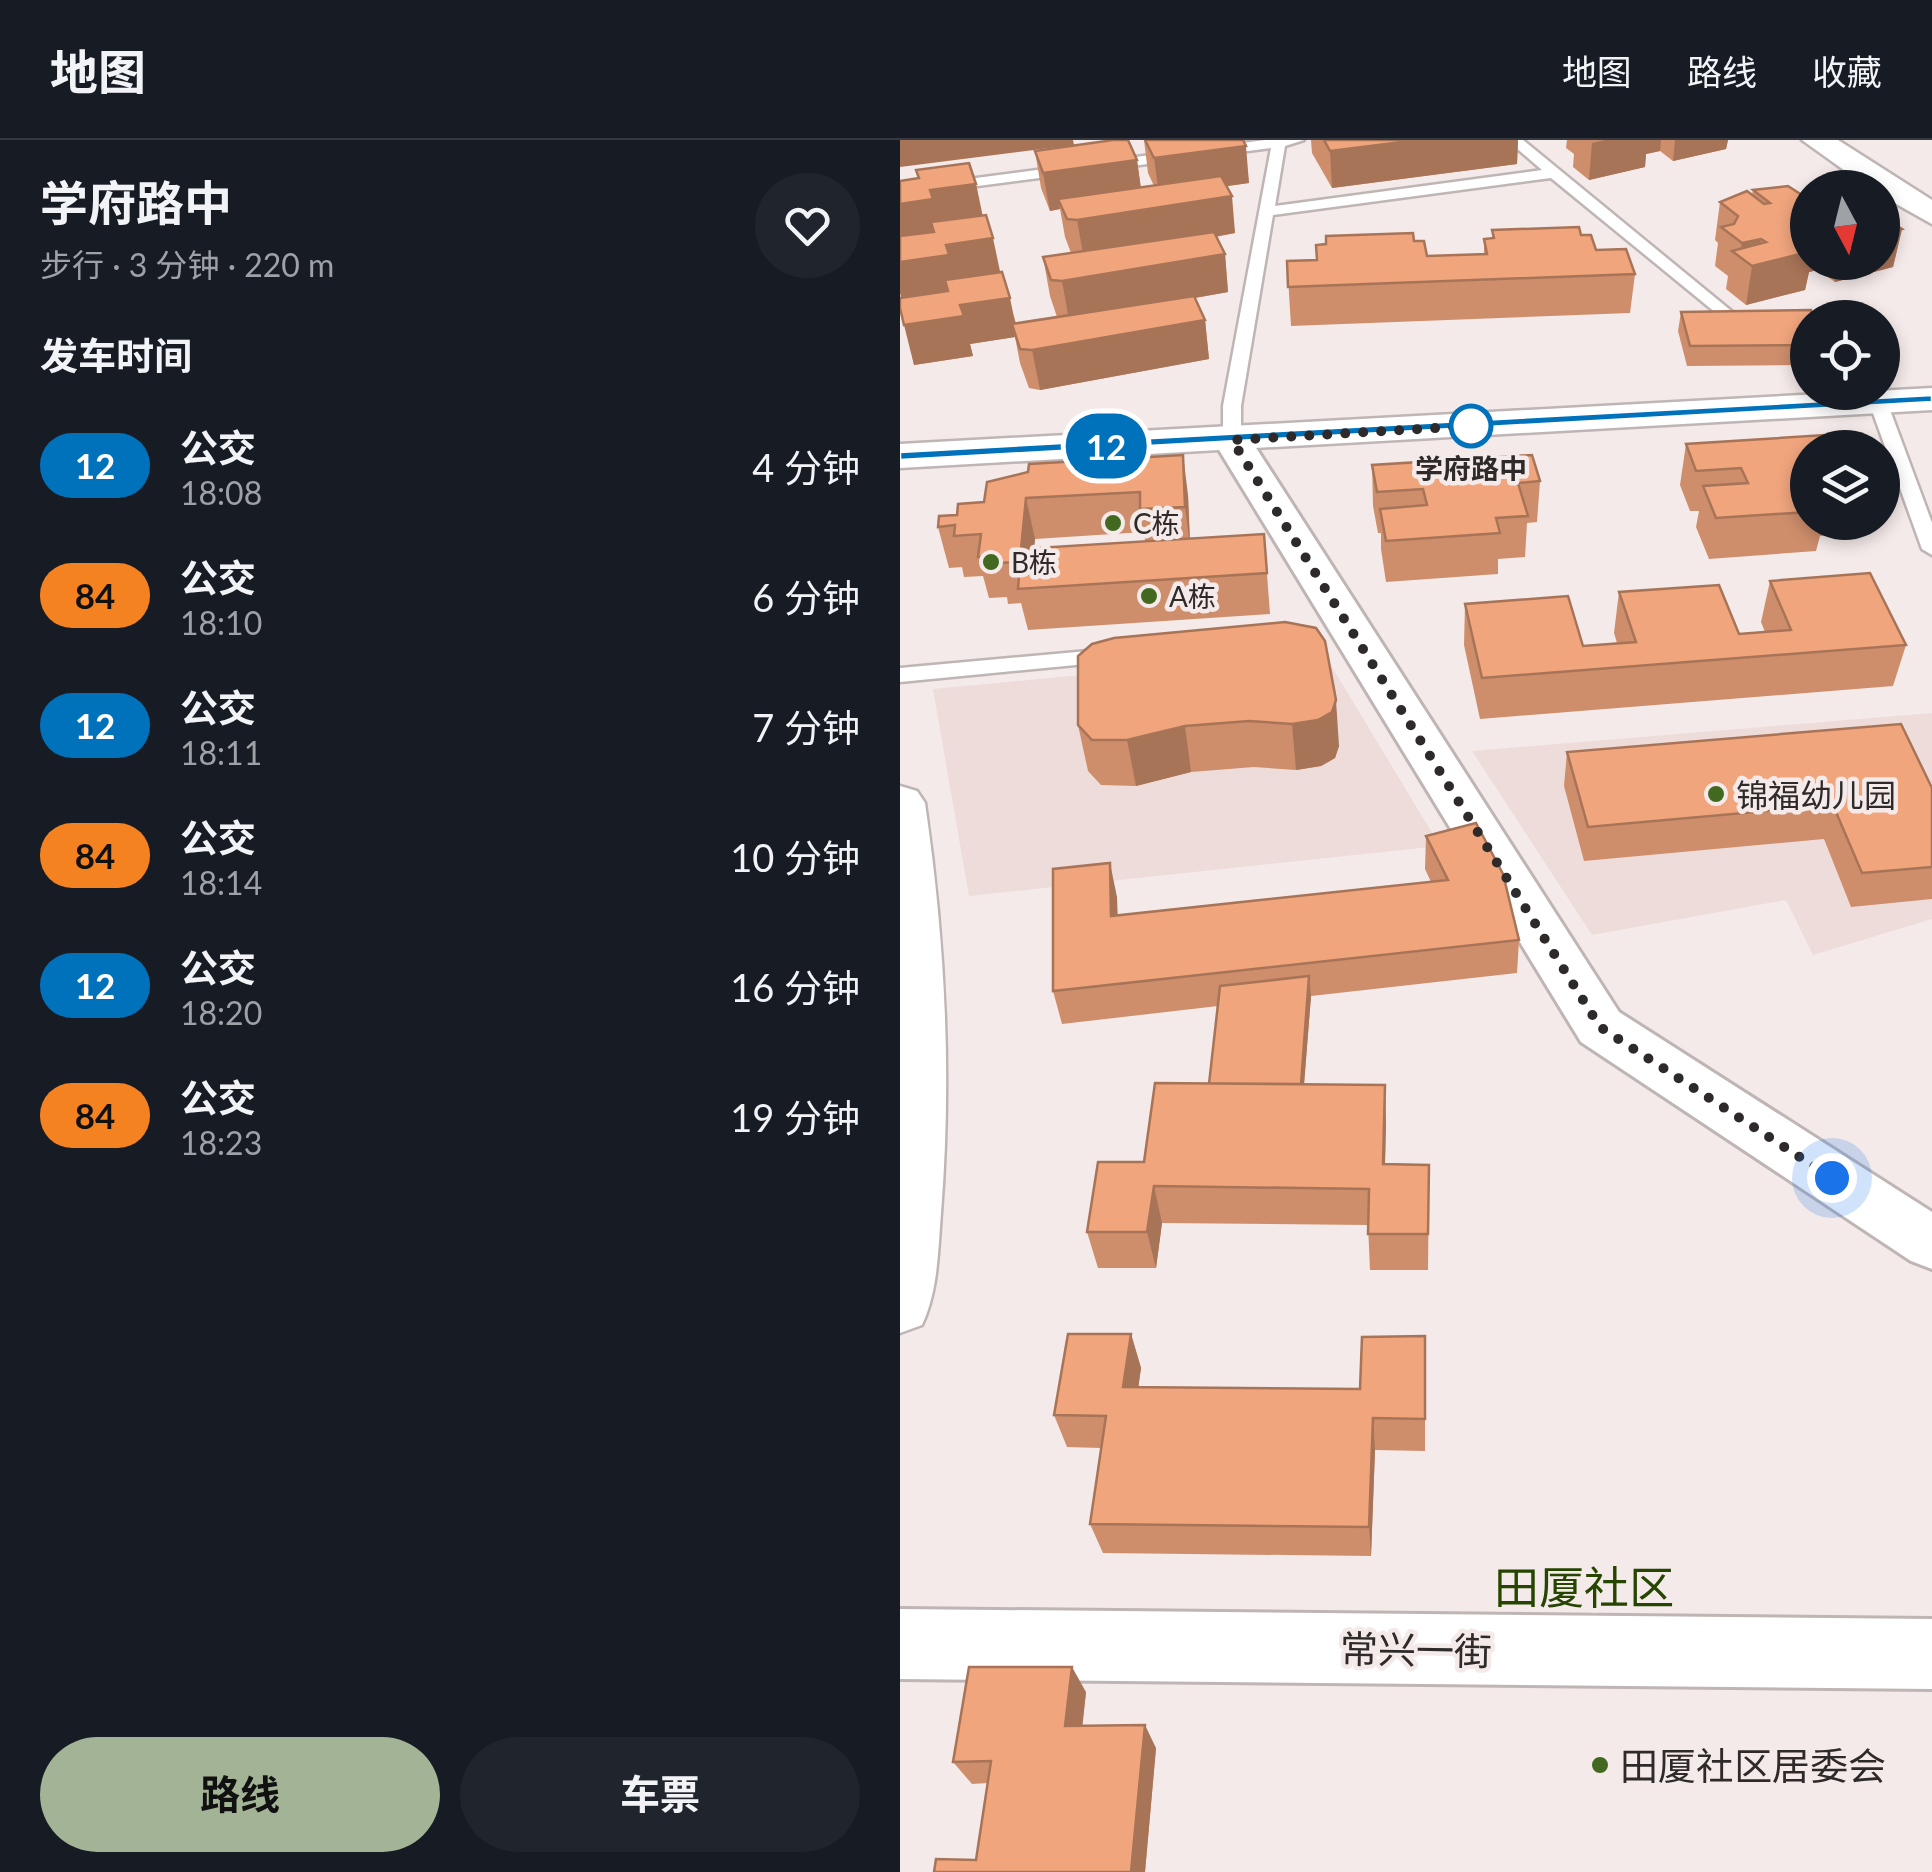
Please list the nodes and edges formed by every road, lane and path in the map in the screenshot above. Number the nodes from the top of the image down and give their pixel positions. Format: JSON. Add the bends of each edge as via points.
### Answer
{"nodes":[{"id":1,"x":1298,"y":140,"type":"edge"},
{"id":2,"x":1514,"y":140,"type":"edge"},
{"id":3,"x":1817,"y":140,"type":"edge"},
{"id":4,"x":1856,"y":140,"type":"edge"},
{"id":5,"x":1280,"y":142,"type":"edge"},
{"id":6,"x":1554,"y":173,"type":"junction"},
{"id":7,"x":1932,"y":188,"type":"edge"},
{"id":8,"x":900,"y":192,"type":"edge"},
{"id":9,"x":1267,"y":211,"type":"junction"},
{"id":10,"x":1932,"y":214,"type":"edge"},
{"id":11,"x":1727,"y":314,"type":"edge"},
{"id":12,"x":1932,"y":399,"type":"edge"},
{"id":13,"x":1900,"y":401,"type":"edge"},
{"id":14,"x":1790,"y":407,"type":"edge"},
{"id":15,"x":1881,"y":410,"type":"edge"},
{"id":16,"x":1232,"y":440,"type":"junction"},
{"id":17,"x":900,"y":456,"type":"edge"},
{"id":18,"x":1932,"y":549,"type":"edge"},
{"id":19,"x":1137,"y":653,"type":"edge"},
{"id":20,"x":900,"y":675,"type":"edge"},
{"id":21,"x":900,"y":802,"type":"edge"},
{"id":22,"x":1932,"y":1243,"type":"edge"},
{"id":23,"x":900,"y":1305,"type":"edge"},
{"id":24,"x":900,"y":1644,"type":"edge"},
{"id":25,"x":1932,"y":1654,"type":"edge"}],
"edges":[{"from":1,"to":5,"type":"lane"},
{"from":2,"to":6,"type":"lane"},
{"from":3,"to":10,"type":"main road"},
{"from":4,"to":7,"type":"main road"},
{"from":5,"to":8,"type":"lane"},
{"from":5,"to":9,"type":"lane"},
{"from":6,"to":9,"type":"lane"},
{"from":6,"to":11,"type":"lane"},
{"from":9,"to":16,"type":"lane","via":[[1232,406]]},
{"from":12,"to":13,"type":"main road"},
{"from":14,"to":16,"type":"main road"},
{"from":15,"to":18,"type":"lane"},
{"from":16,"to":17,"type":"main road"},
{"from":16,"to":22,"type":"street","via":[[1344,634],[1600,1027]]},
{"from":19,"to":20,"type":"lane"},
{"from":21,"to":23,"type":"main road","via":[[917,931],[920,1023],[919,1125]]},
{"from":24,"to":25,"type":"street","name":"常兴一街"}]}
